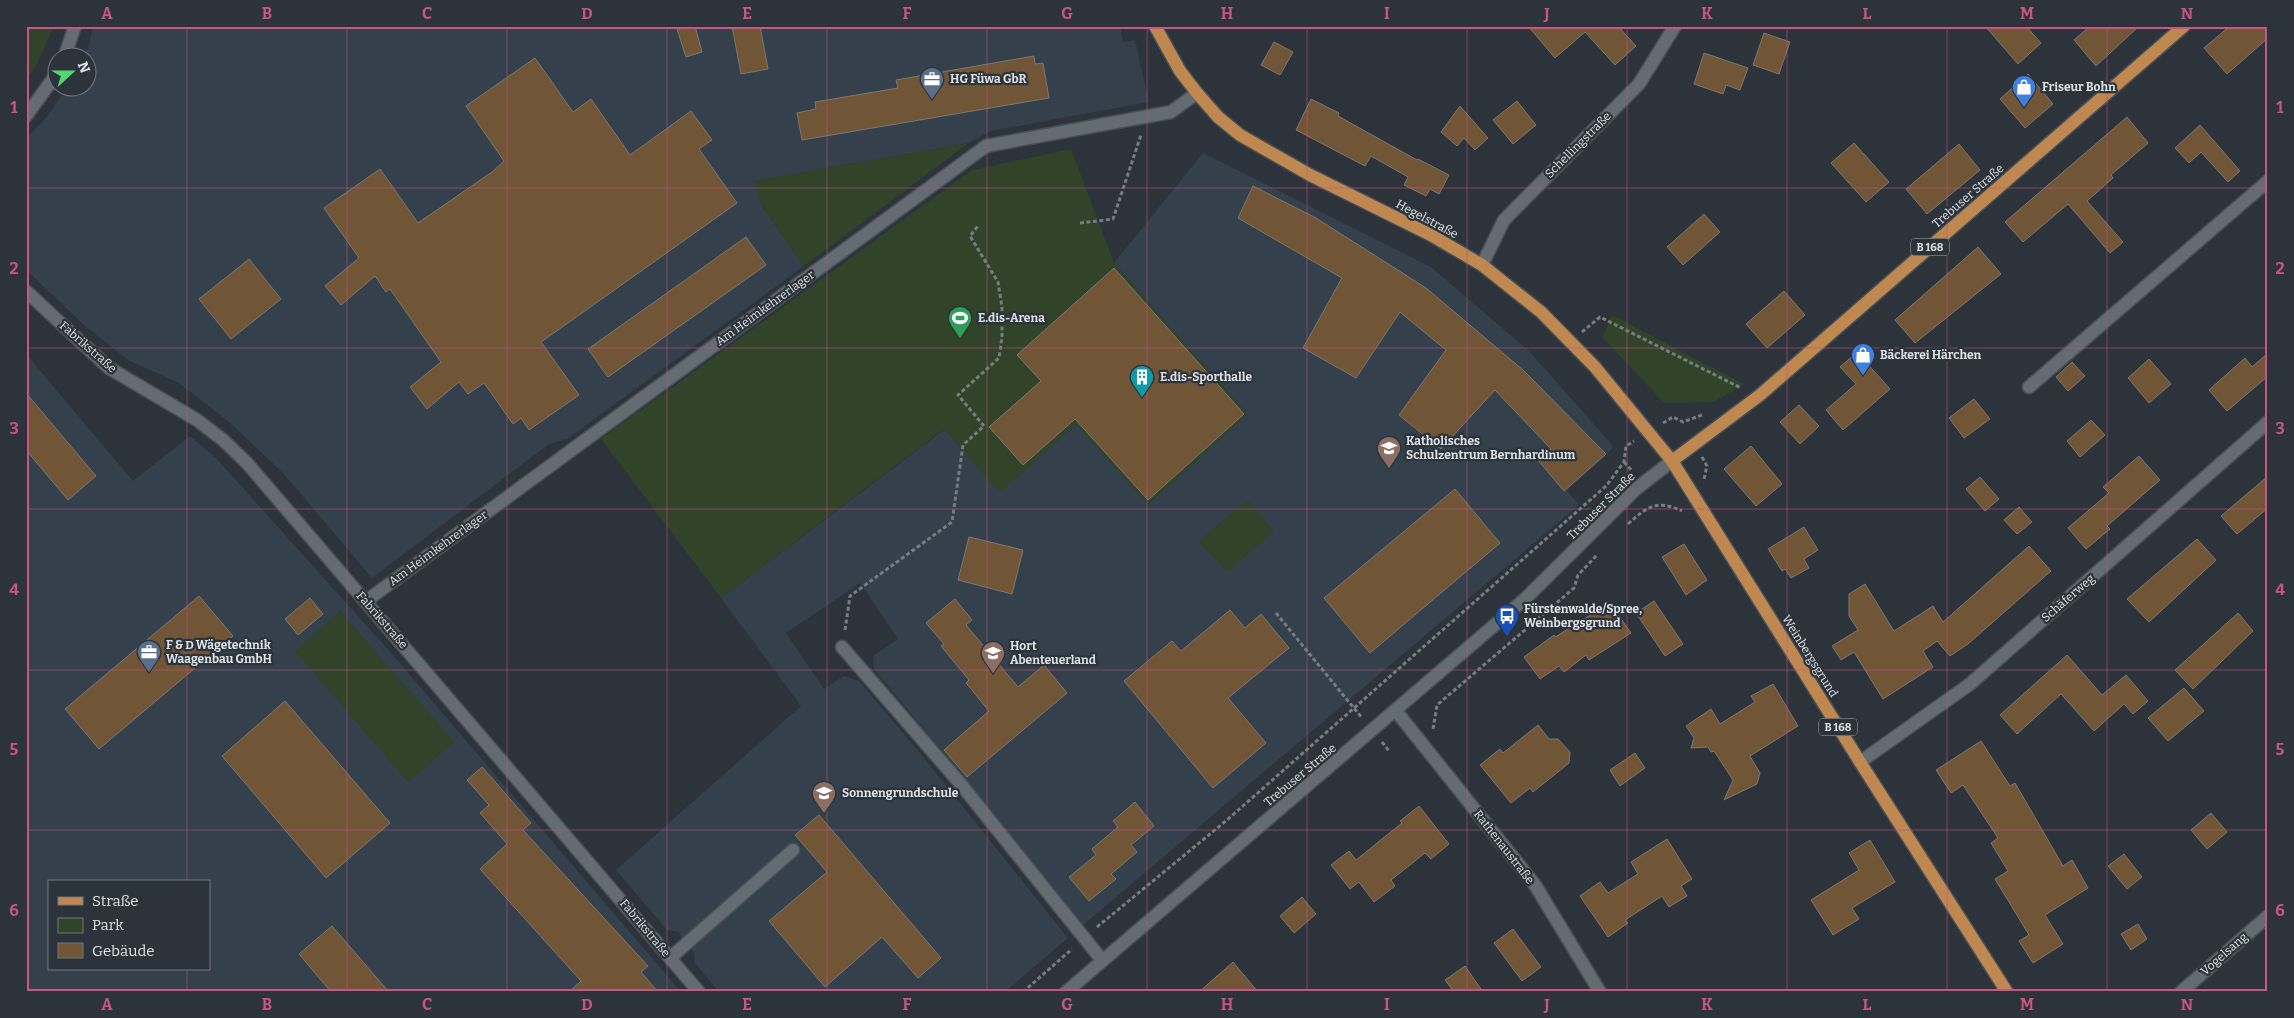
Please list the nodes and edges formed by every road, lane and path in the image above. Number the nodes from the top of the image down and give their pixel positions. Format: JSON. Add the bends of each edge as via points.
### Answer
{"nodes":[{"id":1,"x":75,"y":26,"type":"edge"},
{"id":2,"x":1155,"y":26,"type":"edge"},
{"id":3,"x":1675,"y":26,"type":"edge"},
{"id":4,"x":2180,"y":27,"type":"edge"},
{"id":5,"x":67,"y":48,"type":"edge"},
{"id":6,"x":48,"y":86,"type":"edge"},
{"id":7,"x":1197,"y":93,"type":"junction"},
{"id":8,"x":26,"y":116,"type":"edge"},
{"id":9,"x":1147,"y":116,"type":"junction"},
{"id":10,"x":2268,"y":181,"type":"edge"},
{"id":11,"x":1080,"y":223,"type":"dead end"},
{"id":12,"x":978,"y":226,"type":"dead end"},
{"id":13,"x":1482,"y":265,"type":"junction"},
{"id":14,"x":26,"y":291,"type":"edge"},
{"id":15,"x":1571,"y":341,"type":"junction"},
{"id":16,"x":2029,"y":387,"type":"dead end"},
{"id":17,"x":1741,"y":388,"type":"dead end"},
{"id":18,"x":2268,"y":422,"type":"edge"},
{"id":19,"x":1626,"y":446,"type":"dead end"},
{"id":20,"x":1672,"y":461,"type":"junction"},
{"id":21,"x":1657,"y":506,"type":"dead end"},
{"id":22,"x":1626,"y":526,"type":"dead end"},
{"id":23,"x":1600,"y":551,"type":"dead end"},
{"id":24,"x":366,"y":601,"type":"junction"},
{"id":25,"x":1276,"y":613,"type":"dead end"},
{"id":26,"x":842,"y":647,"type":"joint"},
{"id":27,"x":1354,"y":708,"type":"junction"},
{"id":28,"x":1396,"y":711,"type":"junction"},
{"id":29,"x":1436,"y":712,"type":"dead end"},
{"id":30,"x":1373,"y":731,"type":"junction"},
{"id":31,"x":1389,"y":751,"type":"dead end"},
{"id":32,"x":1860,"y":762,"type":"junction"},
{"id":33,"x":793,"y":850,"type":"dead end"},
{"id":34,"x":2268,"y":916,"type":"edge"},
{"id":35,"x":1084,"y":938,"type":"junction"},
{"id":36,"x":670,"y":958,"type":"junction"},
{"id":37,"x":1102,"y":960,"type":"junction"},
{"id":38,"x":1071,"y":990,"type":"edge"},
{"id":39,"x":699,"y":992,"type":"edge"},
{"id":40,"x":1023,"y":992,"type":"edge"},
{"id":41,"x":1600,"y":992,"type":"edge"},
{"id":42,"x":2007,"y":992,"type":"edge"},
{"id":43,"x":2181,"y":992,"type":"edge"}],
"edges":[{"from":1,"to":5,"type":"street"},
{"from":2,"to":7,"type":"main road","name":"Hegelstraße","via":[[1180,71]]},
{"from":3,"to":13,"type":"street","name":"Schellingstraße","via":[[1639,84],[1504,220]]},
{"from":4,"to":20,"type":"main road","name":"Trebuser Straße","number":"B 168","via":[[1760,395]]},
{"from":6,"to":8,"type":"street"},
{"from":7,"to":9,"type":"street","name":"Am Heimkehrerlager","via":[[1171,112]]},
{"from":7,"to":13,"type":"main road","name":"Hegelstraße","via":[[1240,135]]},
{"from":9,"to":11,"type":"path","via":[[1112,219]]},
{"from":9,"to":24,"type":"street","name":"Am Heimkehrerlager","via":[[986,146]]},
{"from":10,"to":16,"type":"street"},
{"from":12,"to":26,"type":"path","via":[[970,236],[998,282],[1002,337],[998,358],[958,395],[984,426],[963,446],[952,522],[850,596]]},
{"from":13,"to":15,"type":"main road","name":"Hegelstraße","via":[[1516,290]]},
{"from":14,"to":24,"type":"street","name":"Fabrikstraße","via":[[109,368],[198,420],[223,440]]},
{"from":15,"to":17,"type":"path","via":[[1600,317]]},
{"from":15,"to":20,"type":"main road","name":"Hegelstraße"},
{"from":18,"to":32,"type":"street","name":"Schäferweg","via":[[1970,684]]},
{"from":19,"to":27,"type":"path","via":[[1624,462],[1606,486]]},
{"from":20,"to":28,"type":"street","name":"Trebuser Straße","via":[[1636,488],[1525,600]]},
{"from":20,"to":32,"type":"main road","name":"Weinbergsgrund","number":"B 168"},
{"from":21,"to":22,"type":"path","via":[[1646,507]]},
{"from":23,"to":29,"type":"path","via":[[1578,575],[1574,588],[1437,705]]},
{"from":24,"to":36,"type":"street","name":"Fabrikstraße"},
{"from":25,"to":27,"type":"path"},
{"from":26,"to":35,"type":"street","via":[[959,782]]},
{"from":27,"to":30,"type":"path"},
{"from":27,"to":35,"type":"path","via":[[1227,820]]},
{"from":28,"to":30,"type":"street","name":"Trebuser Straße"},
{"from":28,"to":41,"type":"street","name":"Rathenaustraße","via":[[1535,885]]},
{"from":30,"to":31,"type":"path"},
{"from":30,"to":37,"type":"street","name":"Trebuser Straße"},
{"from":32,"to":42,"type":"main road","name":"Weinbergsgrund","number":"B 168"},
{"from":33,"to":36,"type":"street"},
{"from":34,"to":43,"type":"street","name":"Vogelsang"},
{"from":35,"to":37,"type":"street"},
{"from":35,"to":40,"type":"path"},
{"from":36,"to":39,"type":"street","name":"Fabrikstraße"},
{"from":37,"to":38,"type":"street","name":"Trebuser Straße"}]}
